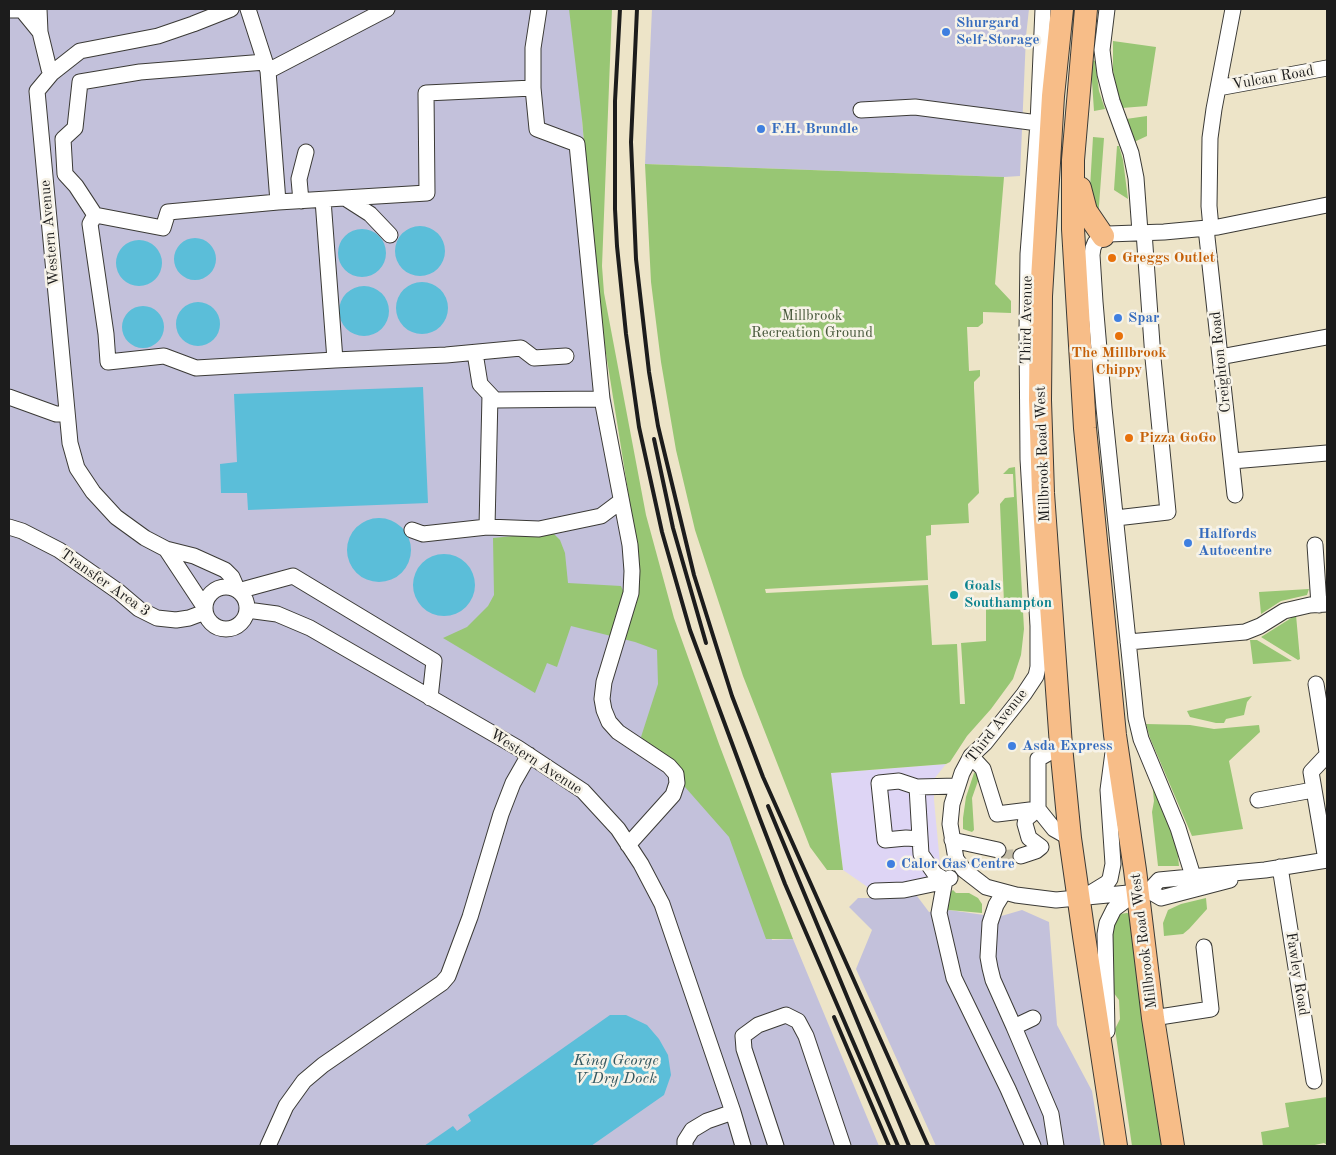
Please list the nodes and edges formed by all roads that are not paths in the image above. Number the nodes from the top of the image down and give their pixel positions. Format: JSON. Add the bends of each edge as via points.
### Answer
{"nodes":[{"id":1,"x":39,"y":9,"type":"edge"},
{"id":2,"x":231,"y":9,"type":"edge"},
{"id":3,"x":248,"y":9,"type":"edge"},
{"id":4,"x":387,"y":9,"type":"edge"},
{"id":5,"x":539,"y":9,"type":"edge"},
{"id":6,"x":1043,"y":9,"type":"edge"},
{"id":7,"x":1062,"y":9,"type":"edge"},
{"id":8,"x":1086,"y":9,"type":"edge"},
{"id":9,"x":1107,"y":9,"type":"edge"},
{"id":10,"x":1233,"y":9,"type":"edge"},
{"id":11,"x":9,"y":10,"type":"edge"},
{"id":12,"x":40,"y":32,"type":"junction"},
{"id":13,"x":266,"y":66,"type":"junction"},
{"id":14,"x":1327,"y":68,"type":"edge"},
{"id":15,"x":52,"y":72,"type":"junction"},
{"id":16,"x":533,"y":88,"type":"junction"},
{"id":17,"x":1218,"y":88,"type":"junction"},
{"id":18,"x":861,"y":110,"type":"dead end"},
{"id":19,"x":1038,"y":123,"type":"junction"},
{"id":20,"x":306,"y":152,"type":"dead end"},
{"id":21,"x":1073,"y":160,"type":"junction"},
{"id":22,"x":344,"y":198,"type":"junction"},
{"id":23,"x":323,"y":200,"type":"junction"},
{"id":24,"x":301,"y":201,"type":"junction"},
{"id":25,"x":278,"y":202,"type":"junction"},
{"id":26,"x":1327,"y":205,"type":"edge"},
{"id":27,"x":95,"y":215,"type":"junction"},
{"id":28,"x":1208,"y":228,"type":"junction"},
{"id":29,"x":1142,"y":232,"type":"junction"},
{"id":30,"x":390,"y":235,"type":"dead end"},
{"id":31,"x":1103,"y":236,"type":"junction"},
{"id":32,"x":1327,"y":337,"type":"edge"},
{"id":33,"x":475,"y":353,"type":"junction"},
{"id":34,"x":566,"y":356,"type":"dead end"},
{"id":35,"x":1220,"y":357,"type":"junction"},
{"id":36,"x":335,"y":360,"type":"junction"},
{"id":37,"x":490,"y":394,"type":"junction"},
{"id":38,"x":9,"y":397,"type":"edge"},
{"id":39,"x":602,"y":399,"type":"junction"},
{"id":40,"x":67,"y":414,"type":"junction"},
{"id":41,"x":1327,"y":453,"type":"edge"},
{"id":42,"x":1232,"y":461,"type":"junction"},
{"id":43,"x":1235,"y":495,"type":"dead end"},
{"id":44,"x":620,"y":501,"type":"junction"},
{"id":45,"x":1116,"y":518,"type":"junction"},
{"id":46,"x":9,"y":527,"type":"edge"},
{"id":47,"x":487,"y":527,"type":"junction"},
{"id":48,"x":412,"y":530,"type":"dead end"},
{"id":49,"x":1315,"y":545,"type":"dead end"},
{"id":50,"x":166,"y":549,"type":"junction"},
{"id":51,"x":238,"y":591,"type":"junction"},
{"id":52,"x":1323,"y":604,"type":"edge"},
{"id":53,"x":205,"y":610,"type":"junction"},
{"id":54,"x":247,"y":610,"type":"junction"},
{"id":55,"x":1128,"y":642,"type":"junction"},
{"id":56,"x":1316,"y":684,"type":"dead end"},
{"id":57,"x":430,"y":698,"type":"junction"},
{"id":58,"x":1115,"y":735,"type":"junction"},
{"id":59,"x":1061,"y":746,"type":"junction"},
{"id":60,"x":1327,"y":754,"type":"edge"},
{"id":61,"x":529,"y":756,"type":"junction"},
{"id":62,"x":971,"y":756,"type":"junction"},
{"id":63,"x":957,"y":786,"type":"junction"},
{"id":64,"x":917,"y":787,"type":"junction"},
{"id":65,"x":1314,"y":790,"type":"junction"},
{"id":66,"x":1258,"y":800,"type":"dead end"},
{"id":67,"x":1038,"y":809,"type":"junction"},
{"id":68,"x":1070,"y":838,"type":"junction"},
{"id":69,"x":920,"y":839,"type":"junction"},
{"id":70,"x":952,"y":840,"type":"junction"},
{"id":71,"x":628,"y":845,"type":"junction"},
{"id":72,"x":1021,"y":852,"type":"tunnel mouth"},
{"id":73,"x":999,"y":854,"type":"tunnel mouth"},
{"id":74,"x":1327,"y":860,"type":"edge"},
{"id":75,"x":1272,"y":868,"type":"junction"},
{"id":76,"x":964,"y":870,"type":"junction"},
{"id":77,"x":1194,"y":876,"type":"junction"},
{"id":78,"x":944,"y":880,"type":"junction"},
{"id":79,"x":875,"y":891,"type":"dead end"},
{"id":80,"x":1143,"y":891,"type":"junction"},
{"id":81,"x":1004,"y":892,"type":"junction"},
{"id":82,"x":1078,"y":898,"type":"junction"},
{"id":83,"x":1204,"y":947,"type":"dead end"},
{"id":84,"x":1033,"y":1018,"type":"dead end"},
{"id":85,"x":1153,"y":1018,"type":"junction"},
{"id":86,"x":1014,"y":1027,"type":"junction"},
{"id":87,"x":1314,"y":1081,"type":"dead end"},
{"id":88,"x":1107,"y":1089,"type":"junction"},
{"id":89,"x":733,"y":1112,"type":"junction"},
{"id":90,"x":268,"y":1146,"type":"edge"},
{"id":91,"x":685,"y":1146,"type":"edge"},
{"id":92,"x":743,"y":1146,"type":"edge"},
{"id":93,"x":776,"y":1146,"type":"edge"},
{"id":94,"x":843,"y":1146,"type":"edge"},
{"id":95,"x":1033,"y":1146,"type":"edge"},
{"id":96,"x":1056,"y":1146,"type":"edge"},
{"id":97,"x":1116,"y":1146,"type":"edge"},
{"id":98,"x":1173,"y":1146,"type":"edge"}],
"edges":[{"from":1,"to":12,"type":"street"},
{"from":2,"to":15,"type":"street","name":"Western Avenue","via":[[158,36],[80,51]]},
{"from":3,"to":13,"type":"street"},
{"from":4,"to":13,"type":"street"},
{"from":5,"to":16,"type":"street","via":[[533,48]]},
{"from":6,"to":19,"type":"street","name":"Third Avenue"},
{"from":7,"to":59,"type":"highway","name":"Millbrook Road West","via":[[1048,164],[1040,391],[1043,493]]},
{"from":8,"to":21,"type":"highway","name":"Millbrook Road West"},
{"from":9,"to":29,"type":"street","via":[[1102,50],[1105,74],[1131,153]]},
{"from":10,"to":17,"type":"street","name":"Creighton Road"},
{"from":11,"to":12,"type":"street","via":[[22,10]]},
{"from":12,"to":15,"type":"street"},
{"from":13,"to":25,"type":"street"},
{"from":13,"to":27,"type":"street","via":[[140,72],[80,82],[75,128],[63,139],[65,174]]},
{"from":14,"to":17,"type":"street","name":"Vulcan Road"},
{"from":15,"to":40,"type":"street","name":"Western Avenue","via":[[37,91]]},
{"from":16,"to":22,"type":"street","via":[[426,93],[427,194]]},
{"from":16,"to":39,"type":"street","via":[[537,129],[577,144]]},
{"from":17,"to":28,"type":"street","name":"Creighton Road","via":[[1210,138]]},
{"from":18,"to":19,"type":"street","via":[[914,107]]},
{"from":19,"to":62,"type":"street","name":"Third Avenue","via":[[1028,254],[1027,420],[1038,667],[1024,694],[985,744]]},
{"from":20,"to":24,"type":"street","via":[[299,179]]},
{"from":21,"to":31,"type":"highway","via":[[1086,211]]},
{"from":21,"to":58,"type":"highway","name":"Millbrook Road West","via":[[1073,229],[1085,428]]},
{"from":22,"to":23,"type":"street"},
{"from":22,"to":30,"type":"street","via":[[370,214]]},
{"from":23,"to":24,"type":"street"},
{"from":23,"to":36,"type":"street"},
{"from":24,"to":25,"type":"street"},
{"from":25,"to":27,"type":"street","via":[[168,212],[163,228]]},
{"from":26,"to":28,"type":"street"},
{"from":27,"to":36,"type":"street","via":[[90,224],[108,362],[164,356],[196,368]]},
{"from":28,"to":29,"type":"street"},
{"from":28,"to":35,"type":"street","name":"Creighton Road"},
{"from":29,"to":31,"type":"street"},
{"from":29,"to":45,"type":"street","via":[[1168,512]]},
{"from":31,"to":45,"type":"street","via":[[1095,243],[1092,255]]},
{"from":32,"to":35,"type":"street"},
{"from":33,"to":34,"type":"street","via":[[521,348],[534,358]]},
{"from":33,"to":36,"type":"street"},
{"from":33,"to":37,"type":"street","via":[[480,384]]},
{"from":35,"to":42,"type":"street","name":"Creighton Road"},
{"from":37,"to":39,"type":"street","via":[[495,400]]},
{"from":37,"to":47,"type":"street"},
{"from":38,"to":40,"type":"street","via":[[56,414]]},
{"from":39,"to":44,"type":"street"},
{"from":40,"to":50,"type":"street","name":"Western Avenue","via":[[77,468],[93,492],[116,517]]},
{"from":41,"to":42,"type":"street"},
{"from":42,"to":43,"type":"street","name":"Creighton Road"},
{"from":44,"to":47,"type":"street","via":[[601,516],[539,528]]},
{"from":44,"to":71,"type":"street","via":[[632,557],[631,593],[604,682],[604,710],[618,732],[669,766],[676,774],[677,783],[673,795]]},
{"from":45,"to":55,"type":"street"},
{"from":46,"to":53,"type":"street","name":"Transfer Area 3","via":[[59,550],[139,609],[157,618],[189,618]]},
{"from":47,"to":48,"type":"street","via":[[423,534]]},
{"from":49,"to":52,"type":"street"},
{"from":50,"to":51,"type":"street","via":[[194,556],[225,570]]},
{"from":50,"to":53,"type":"street"},
{"from":51,"to":53,"type":"street","via":[[219,588],[209,596]]},
{"from":51,"to":54,"type":"street"},
{"from":51,"to":57,"type":"street","via":[[293,576],[434,662]]},
{"from":52,"to":55,"type":"street","via":[[1284,611],[1245,632]]},
{"from":53,"to":54,"type":"street","via":[[211,624],[224,629],[242,622]]},
{"from":54,"to":57,"type":"street","name":"Western Avenue","via":[[293,620]]},
{"from":55,"to":77,"type":"street","via":[[1137,728]]},
{"from":56,"to":60,"type":"street"},
{"from":57,"to":61,"type":"street","name":"Western Avenue"},
{"from":58,"to":80,"type":"highway","name":"Millbrook Road West"},
{"from":58,"to":82,"type":"street","name":"Millbrook Road West","via":[[1108,790],[1113,852],[1110,879],[1102,888]]},
{"from":59,"to":67,"type":"street","via":[[1038,759]]},
{"from":59,"to":68,"type":"highway","name":"Millbrook Road West"},
{"from":60,"to":65,"type":"street","via":[[1311,772]]},
{"from":61,"to":71,"type":"street","name":"Western Avenue","via":[[582,791],[618,829]]},
{"from":61,"to":90,"type":"street","via":[[513,783],[501,814],[470,917],[448,976],[304,1081],[286,1106]]},
{"from":62,"to":63,"type":"street","name":"Third Avenue"},
{"from":62,"to":67,"type":"street","via":[[983,768],[997,814]]},
{"from":63,"to":64,"type":"street"},
{"from":63,"to":70,"type":"street","name":"Third Avenue","via":[[950,824]]},
{"from":64,"to":69,"type":"street"},
{"from":64,"to":69,"type":"street","via":[[899,781],[880,783],[885,840]]},
{"from":65,"to":66,"type":"street"},
{"from":65,"to":74,"type":"street"},
{"from":67,"to":68,"type":"street","via":[[1054,829]]},
{"from":67,"to":72,"type":"street","via":[[1026,819],[1025,824],[1029,838],[1041,847],[1036,851]]},
{"from":68,"to":82,"type":"highway","name":"Millbrook Road West"},
{"from":69,"to":78,"type":"street","via":[[921,854],[935,874]]},
{"from":70,"to":73,"type":"street"},
{"from":70,"to":76,"type":"street","name":"Third Avenue","via":[[956,859]]},
{"from":71,"to":89,"type":"street","name":"Western Avenue","via":[[662,904]]},
{"from":74,"to":75,"type":"street"},
{"from":75,"to":77,"type":"street"},
{"from":75,"to":80,"type":"street","via":[[1163,897]]},
{"from":75,"to":87,"type":"street","name":"Fawley Road"},
{"from":76,"to":78,"type":"street"},
{"from":76,"to":81,"type":"street","name":"Third Avenue","via":[[986,887]]},
{"from":77,"to":80,"type":"street","via":[[1159,880]]},
{"from":78,"to":79,"type":"street","via":[[904,890]]},
{"from":78,"to":95,"type":"street","via":[[939,912],[954,978]]},
{"from":80,"to":82,"type":"street","name":"Third Avenue"},
{"from":80,"to":85,"type":"highway","name":"Millbrook Road West"},
{"from":80,"to":88,"type":"street","via":[[1114,909],[1106,928]]},
{"from":81,"to":82,"type":"street","name":"Third Avenue","via":[[1051,900]]},
{"from":81,"to":86,"type":"street","via":[[990,923],[988,956],[993,980]]},
{"from":82,"to":88,"type":"highway","name":"Millbrook Road West"},
{"from":83,"to":85,"type":"street","via":[[1211,1009]]},
{"from":84,"to":86,"type":"street"},
{"from":85,"to":98,"type":"highway","name":"Millbrook Road West"},
{"from":86,"to":96,"type":"street","via":[[1050,1114]]},
{"from":88,"to":97,"type":"highway","name":"Millbrook Road West"},
{"from":89,"to":91,"type":"street","via":[[692,1130]]},
{"from":89,"to":92,"type":"street","name":"Western Avenue"},
{"from":93,"to":94,"type":"street","via":[[744,1049],[743,1036],[758,1025],[786,1015],[798,1021],[806,1036]]}]}
